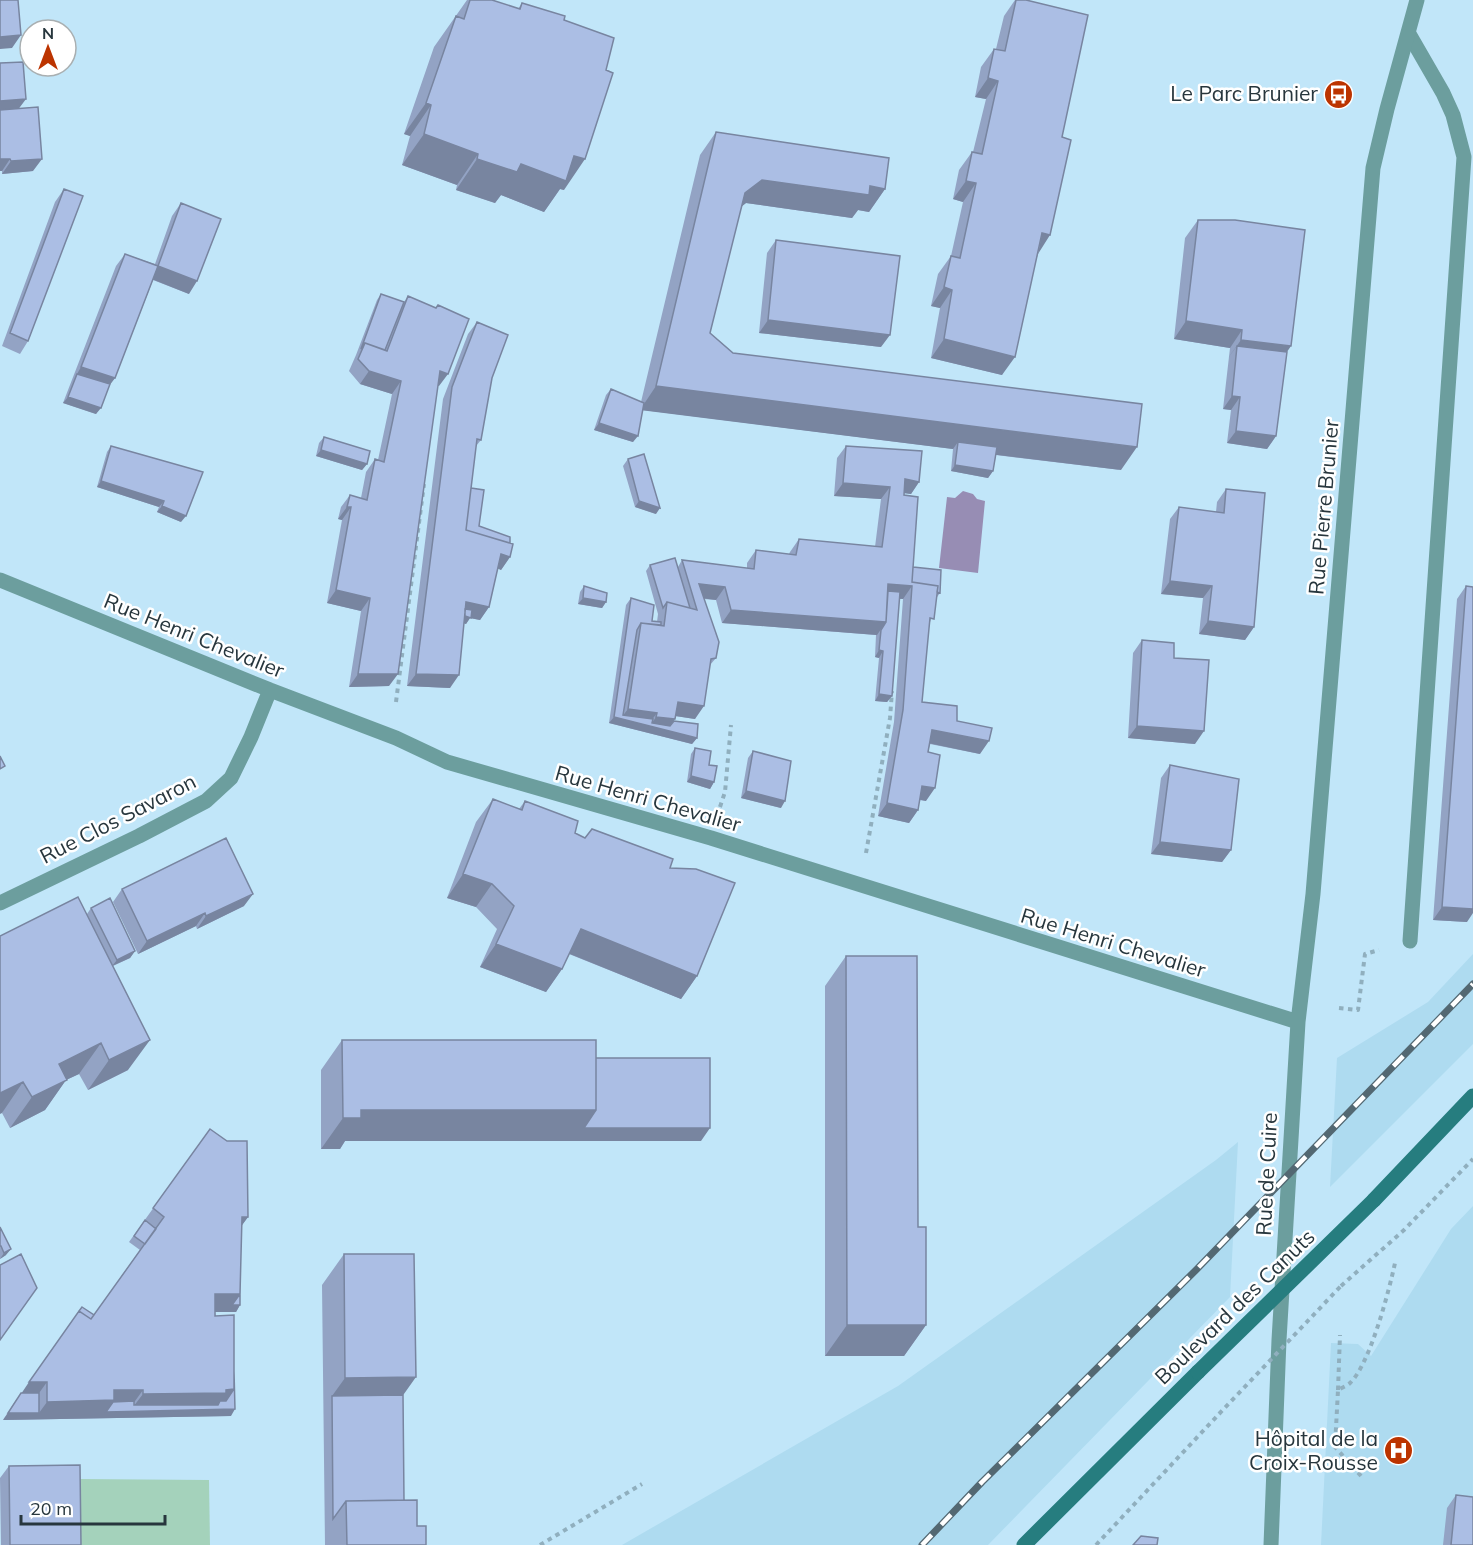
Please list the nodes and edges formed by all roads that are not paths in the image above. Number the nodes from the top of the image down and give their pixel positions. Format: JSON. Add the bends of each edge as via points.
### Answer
{"nodes":[{"id":1,"x":1417,"y":0,"type":"edge"},
{"id":2,"x":1409,"y":34,"type":"junction"},
{"id":3,"x":0,"y":580,"type":"edge"},
{"id":4,"x":270,"y":690,"type":"junction"},
{"id":5,"x":0,"y":903,"type":"edge"},
{"id":6,"x":1410,"y":941,"type":"dead end"},
{"id":7,"x":1298,"y":1022,"type":"junction"},
{"id":8,"x":1473,"y":1096,"type":"edge"},
{"id":9,"x":1024,"y":1545,"type":"edge"},
{"id":10,"x":1271,"y":1545,"type":"edge"}],
"edges":[{"from":1,"to":2,"type":"street","name":"Rue Pierre Brunier"},
{"from":2,"to":6,"type":"street","via":[[1447,100],[1464,157]]},
{"from":2,"to":7,"type":"street","name":"Rue Pierre Brunier","via":[[1373,168],[1314,887]]},
{"from":3,"to":4,"type":"street","name":"Rue Henri Chevalier"},
{"from":4,"to":5,"type":"street","name":"Rue Clos Savaron","via":[[231,778],[206,801]]},
{"from":4,"to":7,"type":"street","name":"Rue Henri Chevalier","via":[[396,738],[447,762],[711,838]]},
{"from":7,"to":10,"type":"street","name":"Rue de Cuire"},
{"from":8,"to":9,"type":"main road","name":"Boulevard des Canuts","bridge":true,"via":[[1374,1200]]}]}
